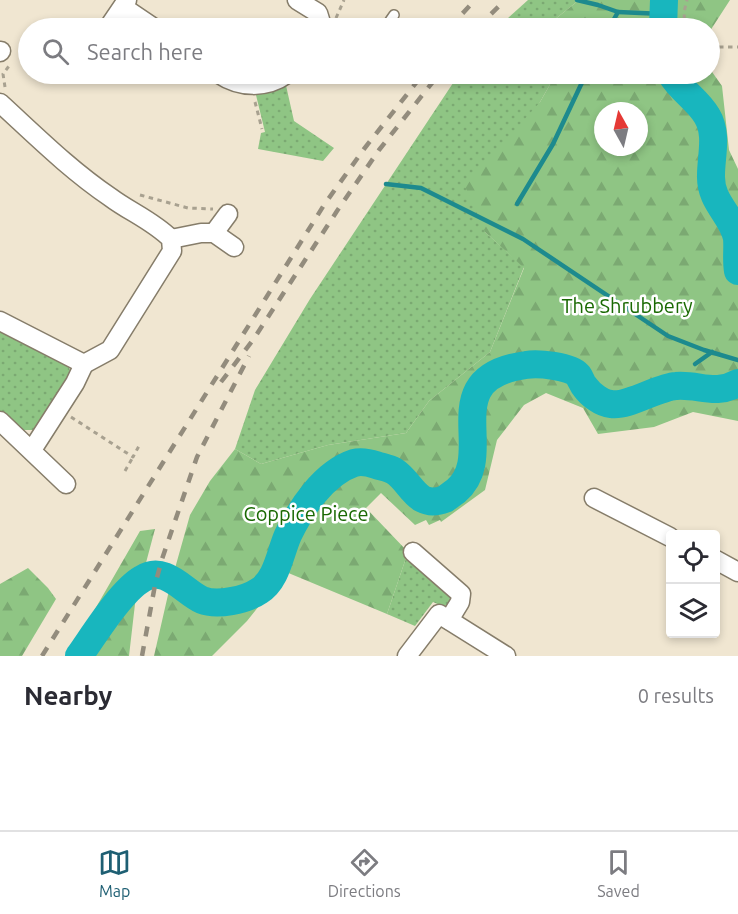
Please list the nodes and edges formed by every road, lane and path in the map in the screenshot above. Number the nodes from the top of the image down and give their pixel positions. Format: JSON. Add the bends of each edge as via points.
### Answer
{"nodes":[{"id":1,"x":297,"y":0,"type":"edge"},
{"id":2,"x":344,"y":0,"type":"edge"},
{"id":3,"x":687,"y":0,"type":"edge"},
{"id":4,"x":125,"y":3,"type":"edge"},
{"id":5,"x":394,"y":15,"type":"dead end"},
{"id":6,"x":115,"y":18,"type":"edge"},
{"id":7,"x":142,"y":18,"type":"edge"},
{"id":8,"x":321,"y":18,"type":"edge"},
{"id":9,"x":333,"y":18,"type":"edge"},
{"id":10,"x":392,"y":18,"type":"edge"},
{"id":11,"x":684,"y":18,"type":"edge"},
{"id":12,"x":738,"y":46,"type":"edge"},
{"id":13,"x":720,"y":47,"type":"edge"},
{"id":14,"x":3,"y":56,"type":"edge"},
{"id":15,"x":243,"y":84,"type":"edge"},
{"id":16,"x":266,"y":84,"type":"edge"},
{"id":17,"x":251,"y":86,"type":"junction"},
{"id":18,"x":3,"y":96,"type":"edge"},
{"id":19,"x":262,"y":129,"type":"dead end"},
{"id":20,"x":132,"y":191,"type":"dead end"},
{"id":21,"x":228,"y":214,"type":"joint"},
{"id":22,"x":214,"y":233,"type":"junction"},
{"id":23,"x":171,"y":239,"type":"junction"},
{"id":24,"x":234,"y":247,"type":"dead end"},
{"id":25,"x":0,"y":321,"type":"edge"},
{"id":26,"x":84,"y":364,"type":"junction"},
{"id":27,"x":59,"y":409,"type":"junction"},
{"id":28,"x":0,"y":421,"type":"edge"},
{"id":29,"x":140,"y":444,"type":"dead end"},
{"id":30,"x":32,"y":450,"type":"junction"},
{"id":31,"x":133,"y":457,"type":"junction"},
{"id":32,"x":125,"y":471,"type":"dead end"},
{"id":33,"x":66,"y":484,"type":"dead end"},
{"id":34,"x":594,"y":498,"type":"dead end"},
{"id":35,"x":666,"y":535,"type":"edge"},
{"id":36,"x":413,"y":552,"type":"dead end"},
{"id":37,"x":720,"y":562,"type":"edge"},
{"id":38,"x":738,"y":572,"type":"edge"},
{"id":39,"x":444,"y":617,"type":"junction"},
{"id":40,"x":407,"y":656,"type":"edge"},
{"id":41,"x":506,"y":656,"type":"edge"}],
"edges":[{"from":1,"to":8,"type":"street"},
{"from":2,"to":9,"type":"path"},
{"from":3,"to":11,"type":"path"},
{"from":4,"to":6,"type":"street"},
{"from":4,"to":7,"type":"street"},
{"from":5,"to":10,"type":"lane"},
{"from":12,"to":13,"type":"path"},
{"from":14,"to":18,"type":"path"},
{"from":15,"to":17,"type":"street"},
{"from":16,"to":17,"type":"street"},
{"from":17,"to":19,"type":"path"},
{"from":18,"to":23,"type":"street","via":[[54,153]]},
{"from":20,"to":21,"type":"path","via":[[188,208]]},
{"from":21,"to":22,"type":"street"},
{"from":22,"to":23,"type":"street"},
{"from":22,"to":24,"type":"street"},
{"from":23,"to":26,"type":"street","via":[[172,251],[110,350]]},
{"from":25,"to":26,"type":"street"},
{"from":26,"to":27,"type":"street"},
{"from":27,"to":30,"type":"street"},
{"from":27,"to":31,"type":"path"},
{"from":28,"to":30,"type":"street"},
{"from":29,"to":31,"type":"path"},
{"from":30,"to":33,"type":"street"},
{"from":31,"to":32,"type":"path"},
{"from":34,"to":35,"type":"street"},
{"from":36,"to":39,"type":"street","via":[[461,594],[460,602]]},
{"from":37,"to":38,"type":"street"},
{"from":39,"to":40,"type":"street"},
{"from":39,"to":41,"type":"street"}]}
